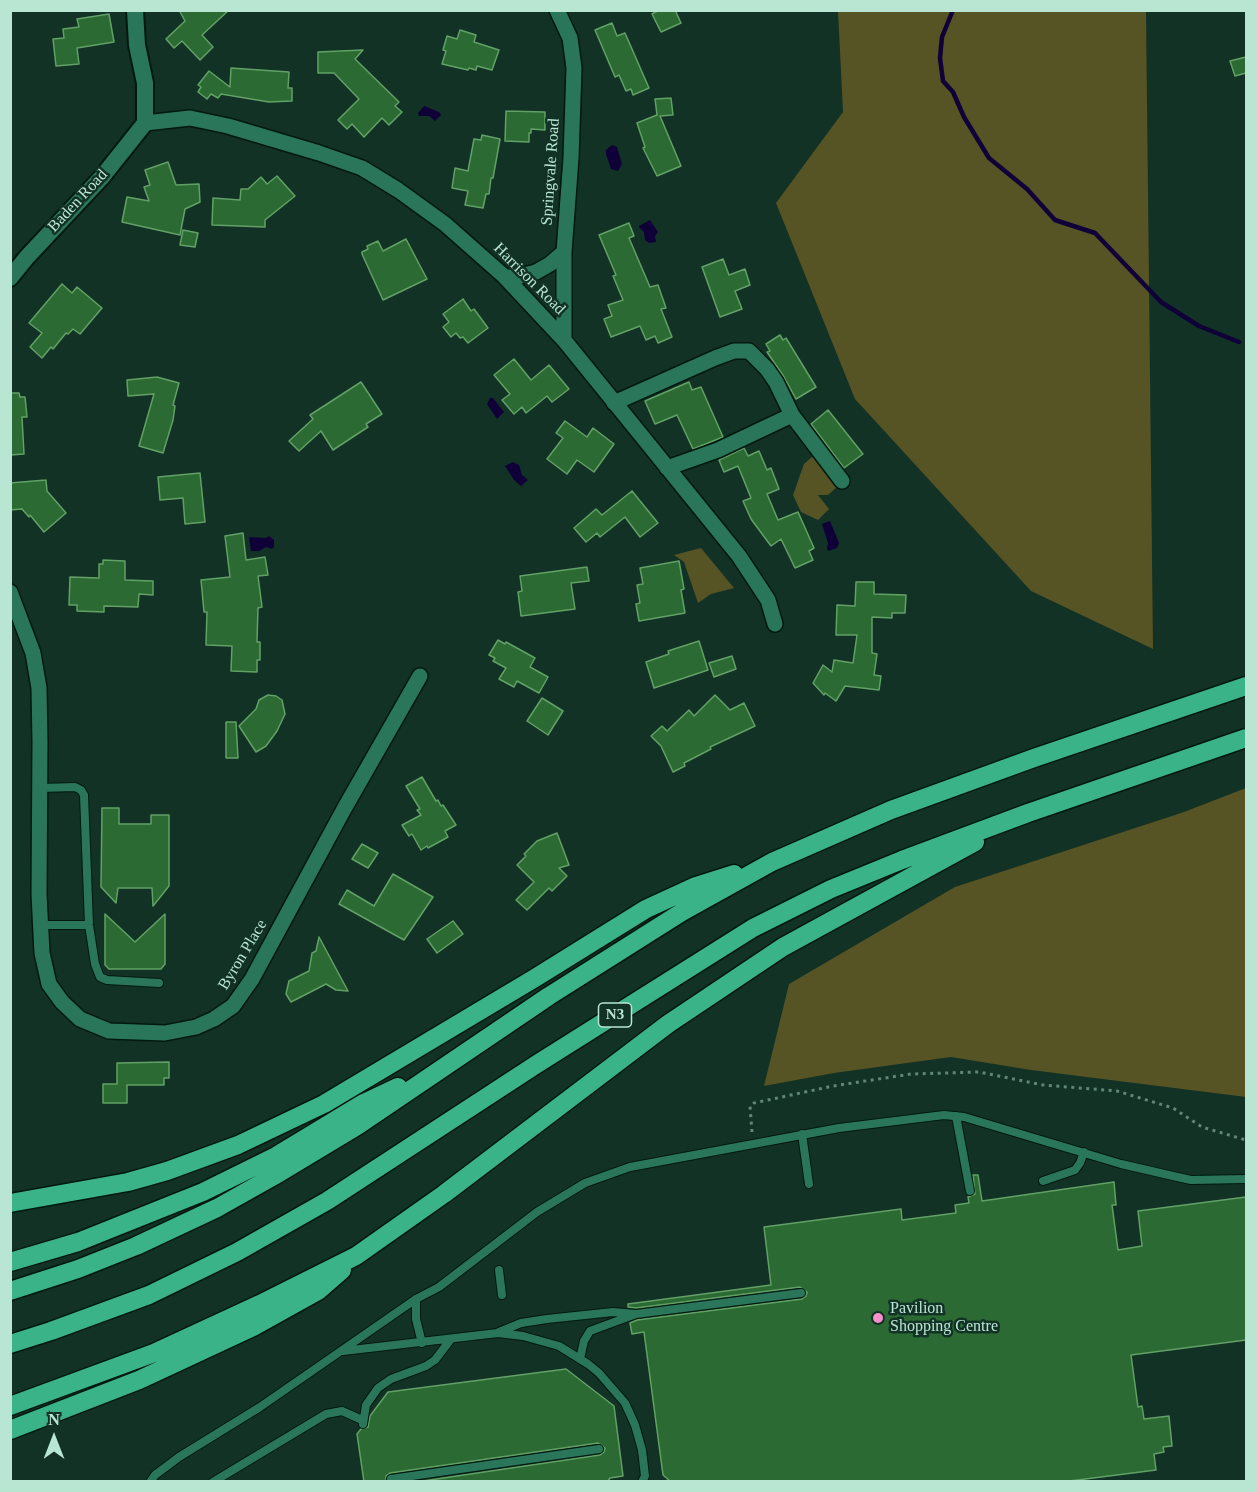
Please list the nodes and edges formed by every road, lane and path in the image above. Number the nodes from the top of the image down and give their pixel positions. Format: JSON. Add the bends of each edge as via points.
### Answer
{"nodes":[{"id":1,"x":135,"y":10,"type":"edge"},
{"id":2,"x":557,"y":10,"type":"edge"},
{"id":3,"x":145,"y":123,"type":"junction"},
{"id":4,"x":564,"y":252,"type":"junction"},
{"id":5,"x":506,"y":277,"type":"junction"},
{"id":6,"x":10,"y":278,"type":"edge"},
{"id":7,"x":564,"y":340,"type":"junction"},
{"id":8,"x":614,"y":403,"type":"junction"},
{"id":9,"x":792,"y":415,"type":"junction"},
{"id":10,"x":667,"y":468,"type":"junction"},
{"id":11,"x":842,"y":481,"type":"dead end"},
{"id":12,"x":10,"y":592,"type":"edge"},
{"id":13,"x":775,"y":624,"type":"dead end"},
{"id":14,"x":17,"y":626,"type":"edge"},
{"id":15,"x":420,"y":676,"type":"dead end"},
{"id":16,"x":1246,"y":686,"type":"edge"},
{"id":17,"x":1246,"y":738,"type":"edge"},
{"id":18,"x":40,"y":788,"type":"junction"},
{"id":19,"x":1028,"y":813,"type":"junction"},
{"id":20,"x":772,"y":862,"type":"junction"},
{"id":21,"x":40,"y":925,"type":"junction"},
{"id":22,"x":89,"y":926,"type":"junction"},
{"id":23,"x":159,"y":983,"type":"dead end"},
{"id":24,"x":446,"y":1065,"type":"junction"},
{"id":25,"x":956,"y":1116,"type":"junction"},
{"id":26,"x":802,"y":1134,"type":"junction"},
{"id":27,"x":1246,"y":1140,"type":"edge"},
{"id":28,"x":754,"y":1143,"type":"junction"},
{"id":29,"x":1084,"y":1152,"type":"junction"},
{"id":30,"x":1246,"y":1179,"type":"edge"},
{"id":31,"x":1043,"y":1181,"type":"dead end"},
{"id":32,"x":809,"y":1184,"type":"dead end"},
{"id":33,"x":970,"y":1191,"type":"dead end"},
{"id":34,"x":10,"y":1203,"type":"edge"},
{"id":35,"x":356,"y":1256,"type":"junction"},
{"id":36,"x":10,"y":1262,"type":"edge"},
{"id":37,"x":498,"y":1270,"type":"dead end"},
{"id":38,"x":10,"y":1291,"type":"edge"},
{"id":39,"x":801,"y":1293,"type":"dead end"},
{"id":40,"x":502,"y":1294,"type":"dead end"},
{"id":41,"x":416,"y":1299,"type":"junction"},
{"id":42,"x":636,"y":1314,"type":"junction"},
{"id":43,"x":498,"y":1333,"type":"junction"},
{"id":44,"x":451,"y":1339,"type":"junction"},
{"id":45,"x":422,"y":1343,"type":"junction"},
{"id":46,"x":10,"y":1344,"type":"edge"},
{"id":47,"x":342,"y":1352,"type":"junction"},
{"id":48,"x":580,"y":1359,"type":"junction"},
{"id":49,"x":10,"y":1406,"type":"edge"},
{"id":50,"x":10,"y":1430,"type":"edge"},
{"id":51,"x":599,"y":1449,"type":"dead end"},
{"id":52,"x":391,"y":1479,"type":"dead end"},
{"id":53,"x":150,"y":1482,"type":"edge"},
{"id":54,"x":213,"y":1482,"type":"edge"},
{"id":55,"x":642,"y":1482,"type":"edge"}],
"edges":[{"from":1,"to":3,"type":"street","via":[[145,83]]},
{"from":2,"to":4,"type":"street","name":"Springvale Road","via":[[570,38],[574,68]]},
{"from":3,"to":5,"type":"street","name":"Harrison Road","via":[[190,118],[362,168],[445,224]]},
{"from":3,"to":6,"type":"street","name":"Baden Road","via":[[102,177]]},
{"from":4,"to":5,"type":"street","via":[[540,270]]},
{"from":4,"to":7,"type":"street","name":"Springvale Road"},
{"from":5,"to":7,"type":"street","name":"Harrison Road"},
{"from":7,"to":8,"type":"street","name":"Harrison Road"},
{"from":8,"to":9,"type":"street","via":[[715,358],[743,350],[749,351],[776,382]]},
{"from":8,"to":10,"type":"street","name":"Harrison Road"},
{"from":9,"to":10,"type":"street","via":[[718,450]]},
{"from":9,"to":11,"type":"street"},
{"from":10,"to":13,"type":"street","name":"Harrison Road","via":[[740,556],[768,600]]},
{"from":12,"to":14,"type":"street","name":"Byron Place"},
{"from":14,"to":18,"type":"street","name":"Byron Place","via":[[33,653],[39,688]]},
{"from":15,"to":21,"type":"street","name":"Byron Place","via":[[252,979],[232,1006],[214,1019],[165,1033],[133,1034],[109,1031],[80,1019],[49,984]]},
{"from":16,"to":20,"type":"highway","via":[[891,810]]},
{"from":17,"to":19,"type":"highway","number":"N3"},
{"from":18,"to":21,"type":"street","name":"Byron Place"},
{"from":18,"to":22,"type":"lane","via":[[75,787],[84,795]]},
{"from":19,"to":35,"type":"highway","via":[[783,947],[668,1024]]},
{"from":19,"to":46,"type":"highway","number":"N3","via":[[831,889],[753,928],[327,1201],[148,1295]]},
{"from":20,"to":24,"type":"highway","via":[[682,912]]},
{"from":20,"to":34,"type":"highway","via":[[696,886],[646,909],[324,1104],[238,1144],[128,1182]]},
{"from":21,"to":22,"type":"lane"},
{"from":22,"to":23,"type":"lane","via":[[100,977]]},
{"from":24,"to":36,"type":"highway","via":[[362,1104],[276,1156],[203,1192],[78,1242]]},
{"from":24,"to":38,"type":"highway","via":[[357,1126],[217,1208],[136,1246]]},
{"from":25,"to":26,"type":"lane"},
{"from":25,"to":29,"type":"lane"},
{"from":25,"to":33,"type":"lane"},
{"from":26,"to":28,"type":"lane"},
{"from":26,"to":32,"type":"lane"},
{"from":27,"to":28,"type":"path","via":[[1202,1127],[1173,1108],[1117,1091],[1043,1085],[979,1072],[911,1074],[754,1103],[750,1106]]},
{"from":28,"to":41,"type":"lane","via":[[630,1167],[585,1183],[537,1212],[439,1287]]},
{"from":29,"to":30,"type":"lane","via":[[1191,1180]]},
{"from":29,"to":31,"type":"lane","via":[[1075,1170]]},
{"from":35,"to":49,"type":"highway","via":[[154,1353]]},
{"from":35,"to":50,"type":"highway","via":[[318,1291],[255,1326],[140,1380]]},
{"from":37,"to":40,"type":"lane"},
{"from":39,"to":42,"type":"lane"},
{"from":41,"to":45,"type":"lane"},
{"from":41,"to":47,"type":"lane"},
{"from":42,"to":43,"type":"lane","via":[[613,1312],[547,1319],[521,1323]]},
{"from":42,"to":48,"type":"lane","via":[[590,1331]]},
{"from":43,"to":44,"type":"lane"},
{"from":43,"to":48,"type":"lane","via":[[559,1346]]},
{"from":44,"to":45,"type":"lane"},
{"from":44,"to":54,"type":"lane","via":[[435,1360],[378,1388],[366,1405],[363,1423],[342,1411],[326,1414]]},
{"from":45,"to":47,"type":"lane"},
{"from":47,"to":53,"type":"lane","via":[[179,1457]]},
{"from":48,"to":55,"type":"lane","via":[[612,1386],[631,1414],[642,1450]]},
{"from":51,"to":52,"type":"lane"}]}
